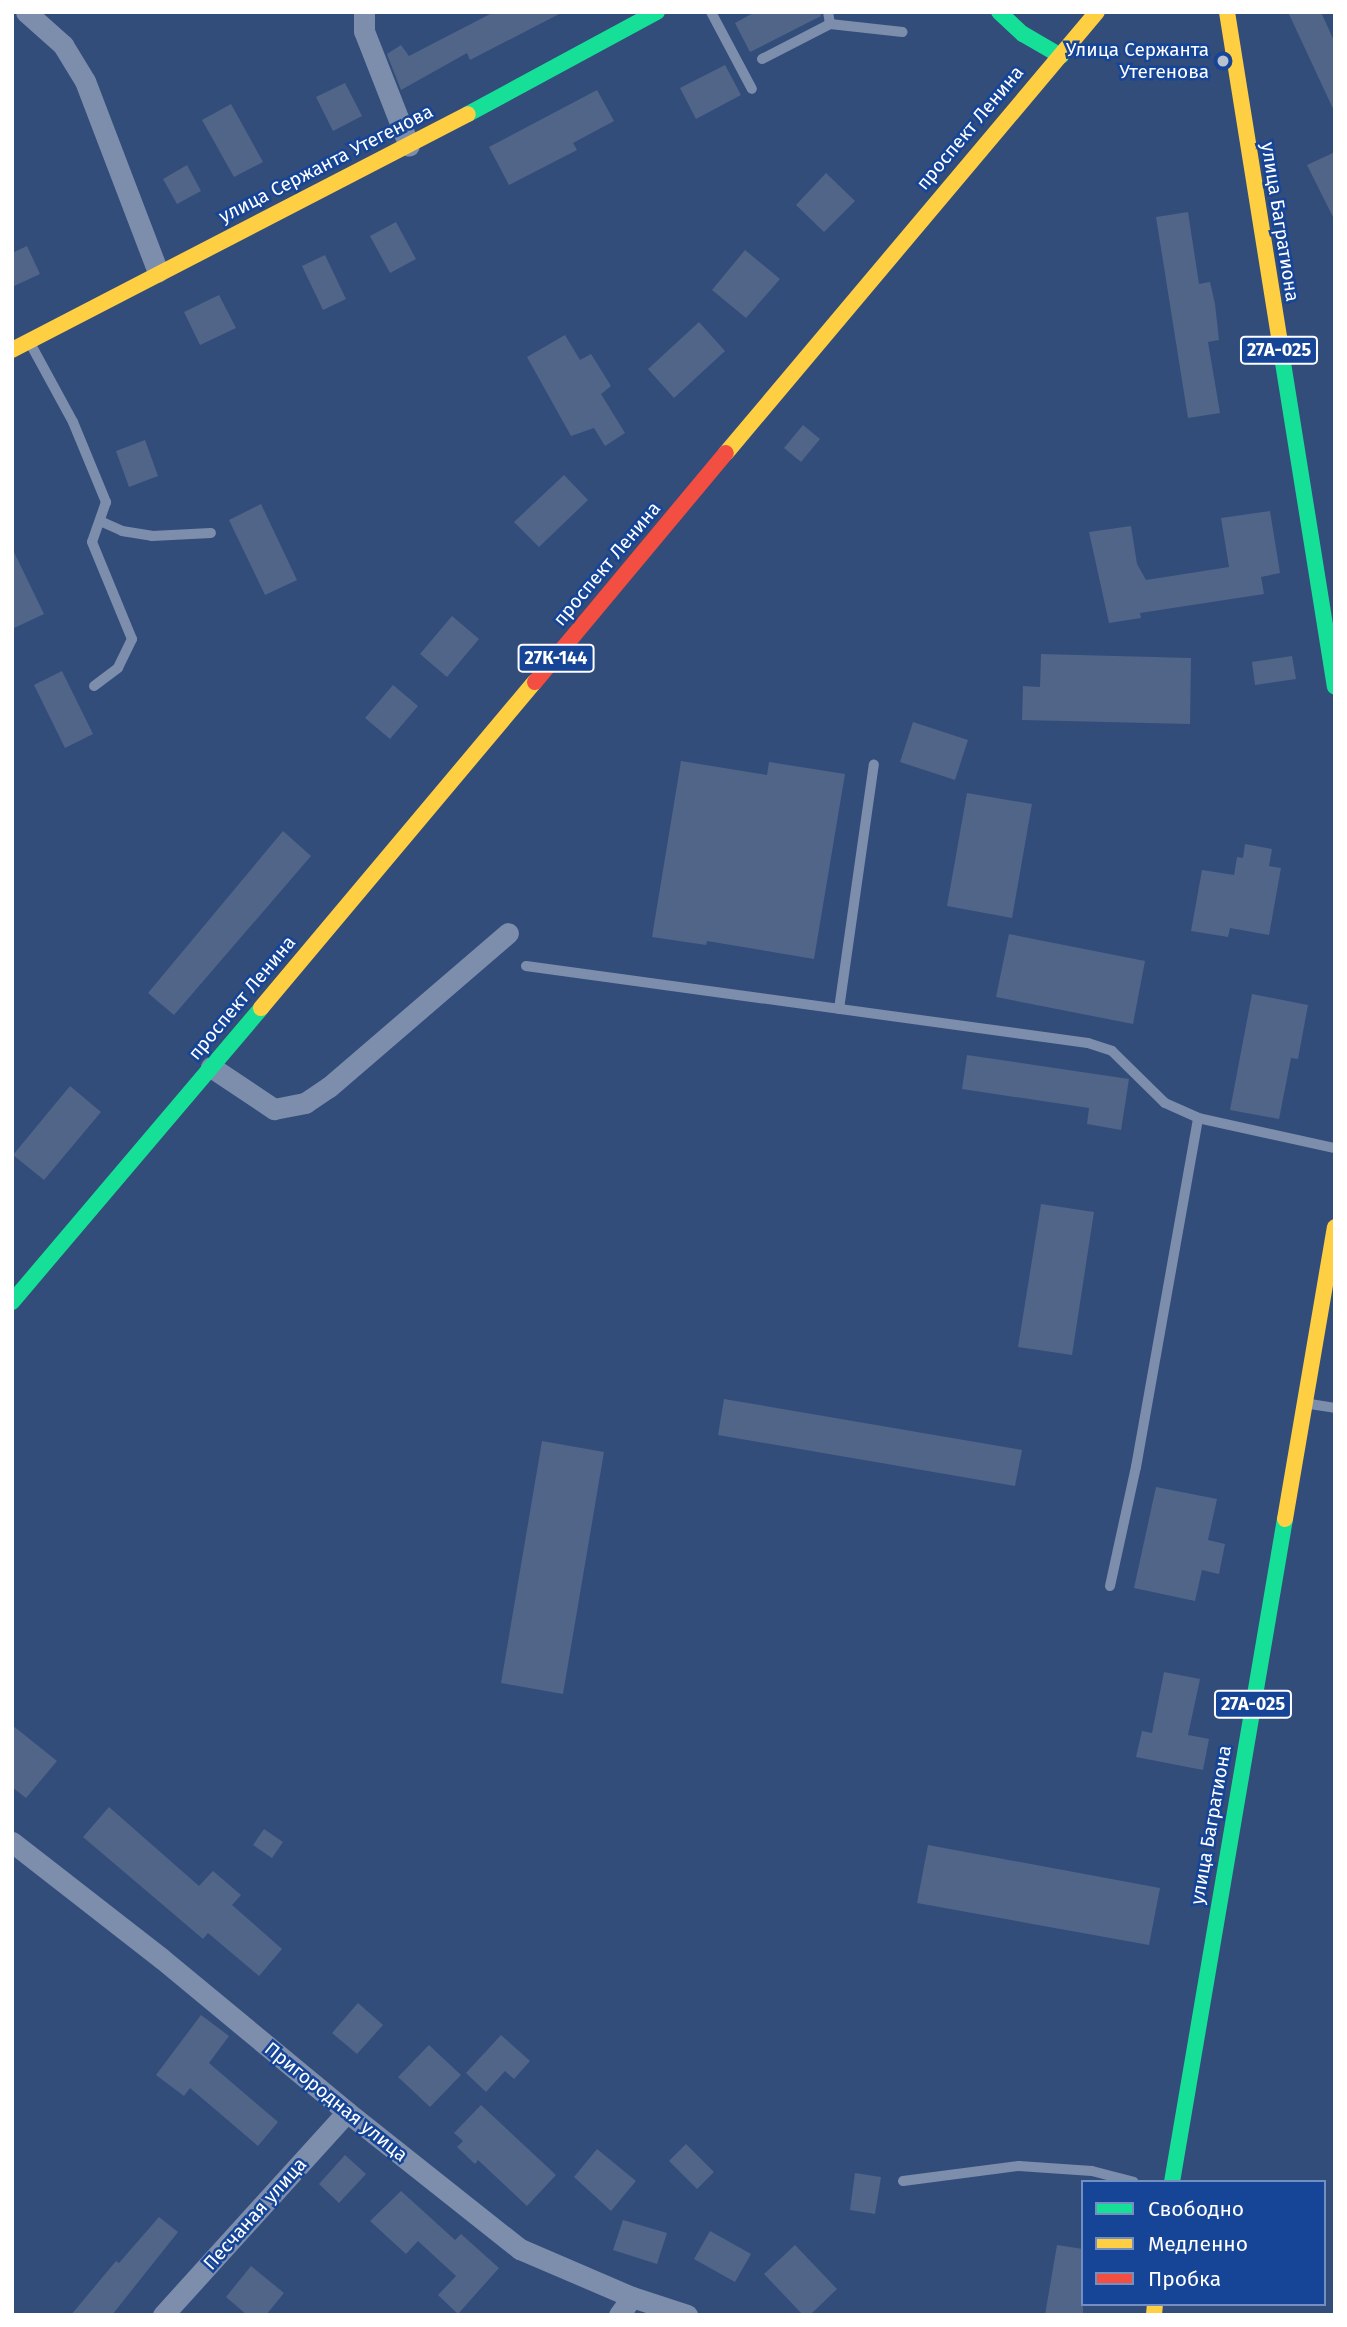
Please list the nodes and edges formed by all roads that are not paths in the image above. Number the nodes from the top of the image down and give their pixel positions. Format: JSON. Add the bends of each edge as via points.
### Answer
{"nodes":[{"id":1,"x":26,"y":12,"type":"edge"},
{"id":2,"x":364,"y":12,"type":"edge"},
{"id":3,"x":657,"y":12,"type":"edge"},
{"id":4,"x":711,"y":12,"type":"edge"},
{"id":5,"x":828,"y":12,"type":"edge"},
{"id":6,"x":999,"y":12,"type":"edge"},
{"id":7,"x":1097,"y":12,"type":"edge"},
{"id":8,"x":1227,"y":12,"type":"edge"},
{"id":9,"x":830,"y":24,"type":"junction"},
{"id":10,"x":903,"y":32,"type":"dead end"},
{"id":11,"x":1061,"y":56,"type":"junction"},
{"id":12,"x":762,"y":59,"type":"dead end"},
{"id":13,"x":752,"y":89,"type":"dead end"},
{"id":14,"x":409,"y":146,"type":"junction"},
{"id":15,"x":158,"y":272,"type":"junction"},
{"id":16,"x":29,"y":341,"type":"junction"},
{"id":17,"x":12,"y":350,"type":"edge"},
{"id":18,"x":100,"y":521,"type":"junction"},
{"id":19,"x":211,"y":533,"type":"dead end"},
{"id":20,"x":94,"y":686,"type":"dead end"},
{"id":21,"x":1335,"y":687,"type":"edge"},
{"id":22,"x":874,"y":764,"type":"dead end"},
{"id":23,"x":508,"y":933,"type":"dead end"},
{"id":24,"x":526,"y":966,"type":"dead end"},
{"id":25,"x":839,"y":1009,"type":"junction"},
{"id":26,"x":211,"y":1067,"type":"junction"},
{"id":27,"x":1198,"y":1118,"type":"junction"},
{"id":28,"x":1335,"y":1148,"type":"edge"},
{"id":29,"x":1335,"y":1227,"type":"edge"},
{"id":30,"x":12,"y":1302,"type":"edge"},
{"id":31,"x":1305,"y":1404,"type":"junction"},
{"id":32,"x":1335,"y":1408,"type":"edge"},
{"id":33,"x":1111,"y":1586,"type":"dead end"},
{"id":34,"x":12,"y":1842,"type":"edge"},
{"id":35,"x":347,"y":2112,"type":"junction"},
{"id":36,"x":1126,"y":2180,"type":"edge"},
{"id":37,"x":1172,"y":2180,"type":"edge"},
{"id":38,"x":903,"y":2181,"type":"dead end"},
{"id":39,"x":632,"y":2297,"type":"junction"},
{"id":40,"x":163,"y":2315,"type":"edge"},
{"id":41,"x":620,"y":2315,"type":"edge"},
{"id":42,"x":687,"y":2315,"type":"edge"}],
"edges":[{"from":1,"to":15,"type":"street","via":[[64,45],[85,81]]},
{"from":2,"to":14,"type":"street","via":[[364,31]]},
{"from":3,"to":14,"type":"main road","name":"улица Сержанта Утегенова"},
{"from":4,"to":13,"type":"lane"},
{"from":5,"to":9,"type":"lane"},
{"from":6,"to":11,"type":"main road","via":[[1023,34]]},
{"from":7,"to":11,"type":"main road","name":"проспект Ленина","number":"27К-144"},
{"from":8,"to":21,"type":"main road","name":"улица Багратиона","number":"27А-025"},
{"from":9,"to":10,"type":"lane"},
{"from":9,"to":12,"type":"lane"},
{"from":11,"to":26,"type":"main road","name":"проспект Ленина","number":"27К-144"},
{"from":14,"to":15,"type":"main road","name":"улица Сержанта Утегенова"},
{"from":15,"to":16,"type":"main road","name":"улица Сержанта Утегенова"},
{"from":16,"to":17,"type":"main road","name":"улица Сержанта Утегенова"},
{"from":16,"to":18,"type":"lane","via":[[73,422],[106,502]]},
{"from":18,"to":19,"type":"lane","via":[[152,537]]},
{"from":18,"to":20,"type":"lane","via":[[92,542],[132,639],[118,668]]},
{"from":22,"to":25,"type":"lane"},
{"from":23,"to":26,"type":"street","via":[[329,1087],[305,1102],[274,1109]]},
{"from":24,"to":25,"type":"lane"},
{"from":25,"to":27,"type":"lane","via":[[1088,1043],[1112,1051],[1165,1103]]},
{"from":26,"to":30,"type":"main road","name":"проспект Ленина","number":"27К-144"},
{"from":27,"to":28,"type":"lane"},
{"from":27,"to":33,"type":"lane"},
{"from":29,"to":31,"type":"main road","name":"улица Багратиона","number":"27А-025"},
{"from":31,"to":32,"type":"lane"},
{"from":31,"to":37,"type":"main road","name":"улица Багратиона","number":"27А-025"},
{"from":34,"to":35,"type":"street","name":"Пригородная улица"},
{"from":35,"to":39,"type":"street","name":"Пригородная улица","via":[[520,2249]]},
{"from":35,"to":40,"type":"street","name":"Песчаная улица"},
{"from":36,"to":38,"type":"lane","via":[[1091,2171],[1019,2166]]},
{"from":39,"to":41,"type":"street"},
{"from":39,"to":42,"type":"street","name":"Пригородная улица"}]}
